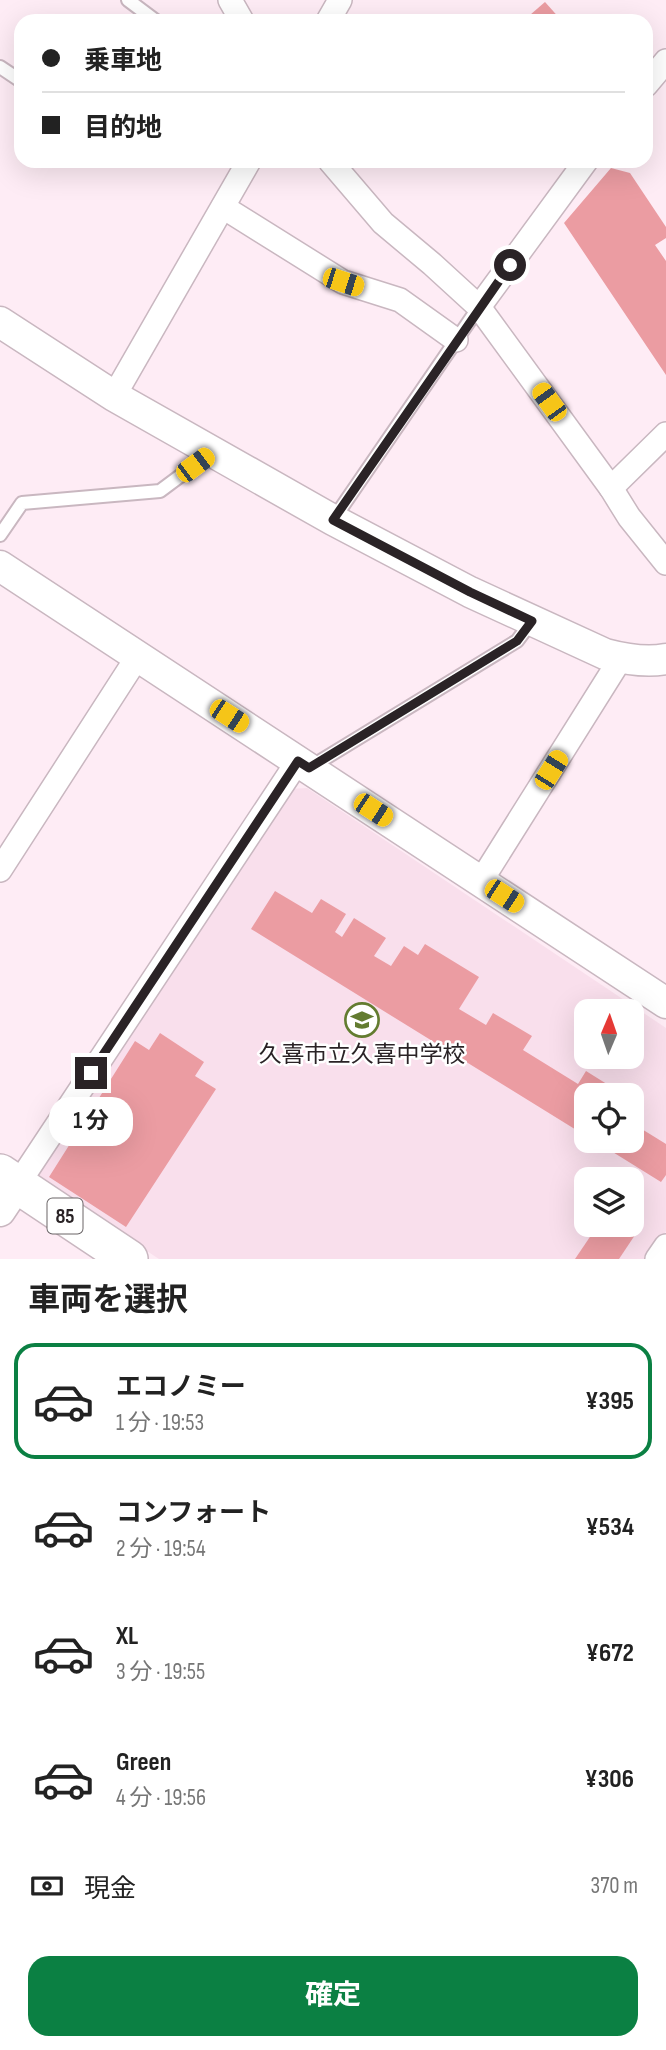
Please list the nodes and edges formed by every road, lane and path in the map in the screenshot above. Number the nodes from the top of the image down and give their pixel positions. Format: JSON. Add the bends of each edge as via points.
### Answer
{"nodes":[{"id":1,"x":128,"y":0,"type":"edge"},
{"id":2,"x":147,"y":14,"type":"edge"},
{"id":3,"x":666,"y":61,"type":"edge"},
{"id":4,"x":653,"y":77,"type":"edge"},
{"id":5,"x":245,"y":168,"type":"edge"},
{"id":6,"x":336,"y":168,"type":"edge"},
{"id":7,"x":581,"y":168,"type":"edge"},
{"id":8,"x":223,"y":207,"type":"junction"},
{"id":9,"x":479,"y":307,"type":"junction"},
{"id":10,"x":0,"y":322,"type":"edge"},
{"id":11,"x":456,"y":340,"type":"junction"},
{"id":12,"x":114,"y":396,"type":"junction"},
{"id":13,"x":666,"y":435,"type":"edge"},
{"id":14,"x":213,"y":452,"type":"junction"},
{"id":15,"x":611,"y":488,"type":"junction"},
{"id":16,"x":333,"y":520,"type":"junction"},
{"id":17,"x":0,"y":535,"type":"edge"},
{"id":18,"x":666,"y":563,"type":"edge"},
{"id":19,"x":0,"y":566,"type":"edge"},
{"id":20,"x":532,"y":621,"type":"junction"},
{"id":21,"x":138,"y":656,"type":"junction"},
{"id":22,"x":621,"y":658,"type":"junction"},
{"id":23,"x":666,"y":659,"type":"edge"},
{"id":24,"x":303,"y":764,"type":"junction"},
{"id":25,"x":0,"y":870,"type":"edge"},
{"id":26,"x":481,"y":881,"type":"junction"},
{"id":27,"x":666,"y":1003,"type":"edge"},
{"id":28,"x":6,"y":1189,"type":"edge"},
{"id":29,"x":666,"y":1246,"type":"edge"},
{"id":30,"x":129,"y":1259,"type":"edge"},
{"id":31,"x":657,"y":1259,"type":"edge"}],
"edges":[{"from":1,"to":2,"type":"lane"},
{"from":3,"to":4,"type":"street"},
{"from":5,"to":8,"type":"street"},
{"from":6,"to":9,"type":"street","via":[[383,223]]},
{"from":7,"to":9,"type":"street"},
{"from":8,"to":11,"type":"street","via":[[343,282],[400,300]]},
{"from":8,"to":12,"type":"street"},
{"from":9,"to":11,"type":"lane"},
{"from":9,"to":15,"type":"street"},
{"from":10,"to":12,"type":"street"},
{"from":11,"to":16,"type":"lane"},
{"from":12,"to":14,"type":"street"},
{"from":13,"to":15,"type":"street"},
{"from":14,"to":16,"type":"street"},
{"from":14,"to":17,"type":"lane","via":[[159,491],[22,503]]},
{"from":15,"to":18,"type":"street"},
{"from":16,"to":20,"type":"street"},
{"from":19,"to":21,"type":"street"},
{"from":20,"to":22,"type":"street"},
{"from":20,"to":24,"type":"lane","via":[[517,641]]},
{"from":21,"to":24,"type":"street"},
{"from":21,"to":25,"type":"street"},
{"from":22,"to":23,"type":"street"},
{"from":22,"to":26,"type":"street"},
{"from":24,"to":26,"type":"street"},
{"from":24,"to":28,"type":"street"},
{"from":26,"to":27,"type":"street"},
{"from":28,"to":30,"type":"main road","number":"85"},
{"from":29,"to":31,"type":"street"}]}
